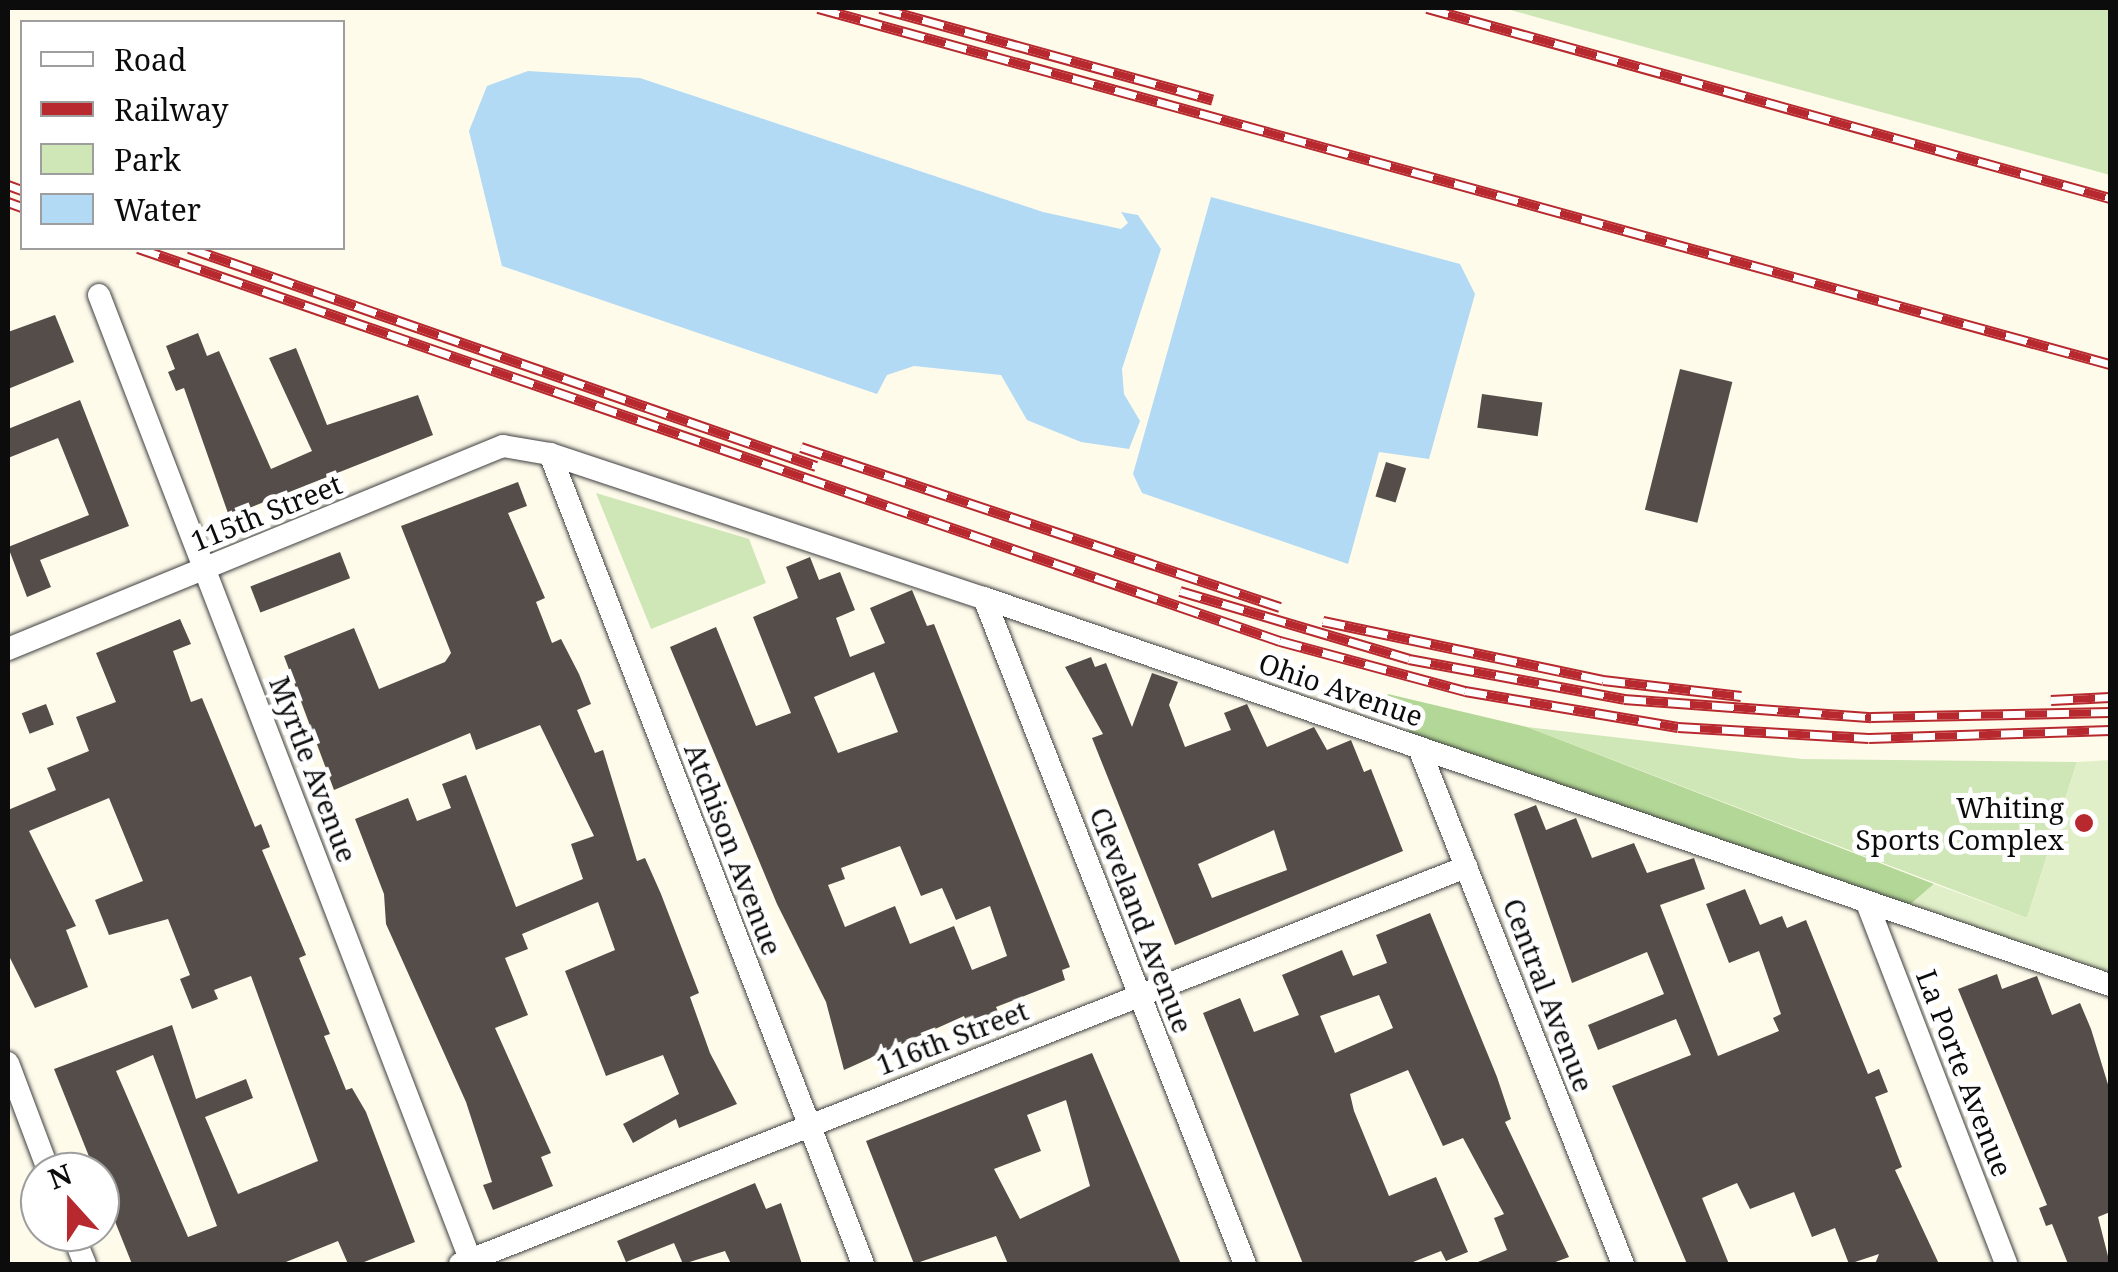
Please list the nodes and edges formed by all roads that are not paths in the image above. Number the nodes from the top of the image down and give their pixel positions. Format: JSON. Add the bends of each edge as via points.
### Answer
{"nodes":[{"id":1,"x":99,"y":295,"type":"dead end"},
{"id":2,"x":550,"y":454,"type":"junction"},
{"id":3,"x":206,"y":569,"type":"junction"},
{"id":4,"x":984,"y":598,"type":"junction"},
{"id":5,"x":8,"y":649,"type":"edge"},
{"id":6,"x":1420,"y":748,"type":"junction"},
{"id":7,"x":1466,"y":867,"type":"junction"},
{"id":8,"x":1867,"y":903,"type":"junction"},
{"id":9,"x":2110,"y":985,"type":"edge"},
{"id":10,"x":1139,"y":996,"type":"junction"},
{"id":11,"x":8,"y":1063,"type":"edge"},
{"id":12,"x":809,"y":1126,"type":"junction"},
{"id":13,"x":42,"y":1152,"type":"edge"},
{"id":14,"x":467,"y":1263,"type":"edge"},
{"id":15,"x":864,"y":1264,"type":"edge"},
{"id":16,"x":1245,"y":1264,"type":"edge"},
{"id":17,"x":1623,"y":1264,"type":"edge"},
{"id":18,"x":2006,"y":1264,"type":"edge"}],
"edges":[{"from":1,"to":3,"type":"street","name":"Myrtle Avenue"},
{"from":2,"to":3,"type":"street","name":"115th Street","via":[[503,446]]},
{"from":2,"to":4,"type":"street","name":"Ohio Avenue"},
{"from":2,"to":12,"type":"street","name":"Atchison Avenue"},
{"from":3,"to":5,"type":"street","name":"115th Street"},
{"from":3,"to":14,"type":"street","name":"Myrtle Avenue"},
{"from":4,"to":6,"type":"street","name":"Ohio Avenue"},
{"from":4,"to":10,"type":"street","name":"Cleveland Avenue"},
{"from":6,"to":7,"type":"street","name":"Central Avenue"},
{"from":6,"to":8,"type":"street","name":"Ohio Avenue"},
{"from":7,"to":10,"type":"street","name":"116th Street"},
{"from":7,"to":17,"type":"street","name":"Central Avenue"},
{"from":8,"to":9,"type":"street","name":"Ohio Avenue"},
{"from":8,"to":18,"type":"street","name":"La Porte Avenue"},
{"from":10,"to":12,"type":"street","name":"116th Street"},
{"from":10,"to":16,"type":"street","name":"Cleveland Avenue"},
{"from":11,"to":13,"type":"street"},
{"from":12,"to":14,"type":"street","name":"116th Street"},
{"from":12,"to":15,"type":"street","name":"Atchison Avenue"}]}
